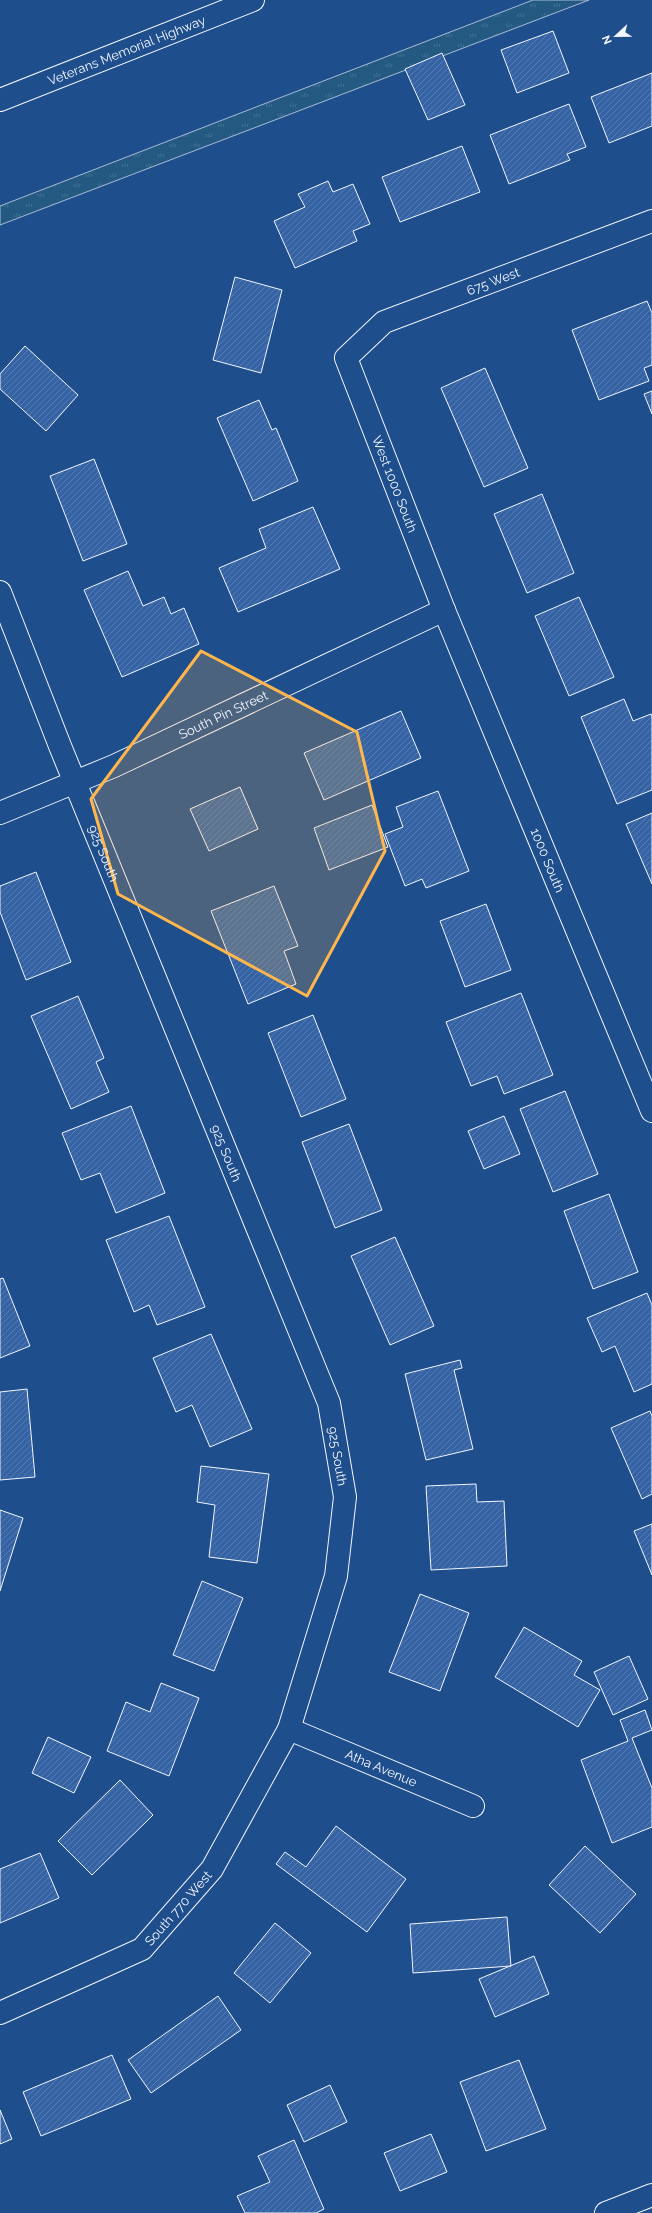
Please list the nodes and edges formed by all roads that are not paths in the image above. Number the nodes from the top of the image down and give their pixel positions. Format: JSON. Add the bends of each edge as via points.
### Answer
{"nodes":[{"id":1,"x":253,"y":0,"type":"edge"},
{"id":2,"x":0,"y":100,"type":"edge"},
{"id":3,"x":652,"y":221,"type":"edge"},
{"id":4,"x":346,"y":358,"type":"joint"},
{"id":5,"x":0,"y":592,"type":"edge"},
{"id":6,"x":444,"y":610,"type":"junction"},
{"id":7,"x":76,"y":782,"type":"junction"},
{"id":8,"x":0,"y":814,"type":"edge"},
{"id":9,"x":652,"y":1111,"type":"edge"},
{"id":10,"x":289,"y":1729,"type":"junction"},
{"id":11,"x":473,"y":1806,"type":"dead end"},
{"id":12,"x":0,"y":2013,"type":"edge"},
{"id":13,"x":652,"y":2195,"type":"edge"},
{"id":14,"x":606,"y":2213,"type":"edge"}],
"edges":[{"from":1,"to":2,"type":"main road","name":"Veterans Memorial Highway"},
{"from":3,"to":4,"type":"main road","name":"675 West","via":[[384,322]]},
{"from":4,"to":6,"type":"main road","name":"West 1000 South"},
{"from":5,"to":7,"type":"main road","name":"925 South"},
{"from":6,"to":7,"type":"main road","name":"South Pin Street"},
{"from":6,"to":9,"type":"main road","name":"1000 South"},
{"from":7,"to":8,"type":"main road","name":"South Pin Street"},
{"from":7,"to":10,"type":"main road","name":"925 South","via":[[329,1403],[345,1497],[336,1576]]},
{"from":10,"to":11,"type":"main road","name":"Atha Avenue"},
{"from":10,"to":12,"type":"main road","name":"South 770 West","via":[[212,1869],[142,1949]]},
{"from":13,"to":14,"type":"main road"}]}
